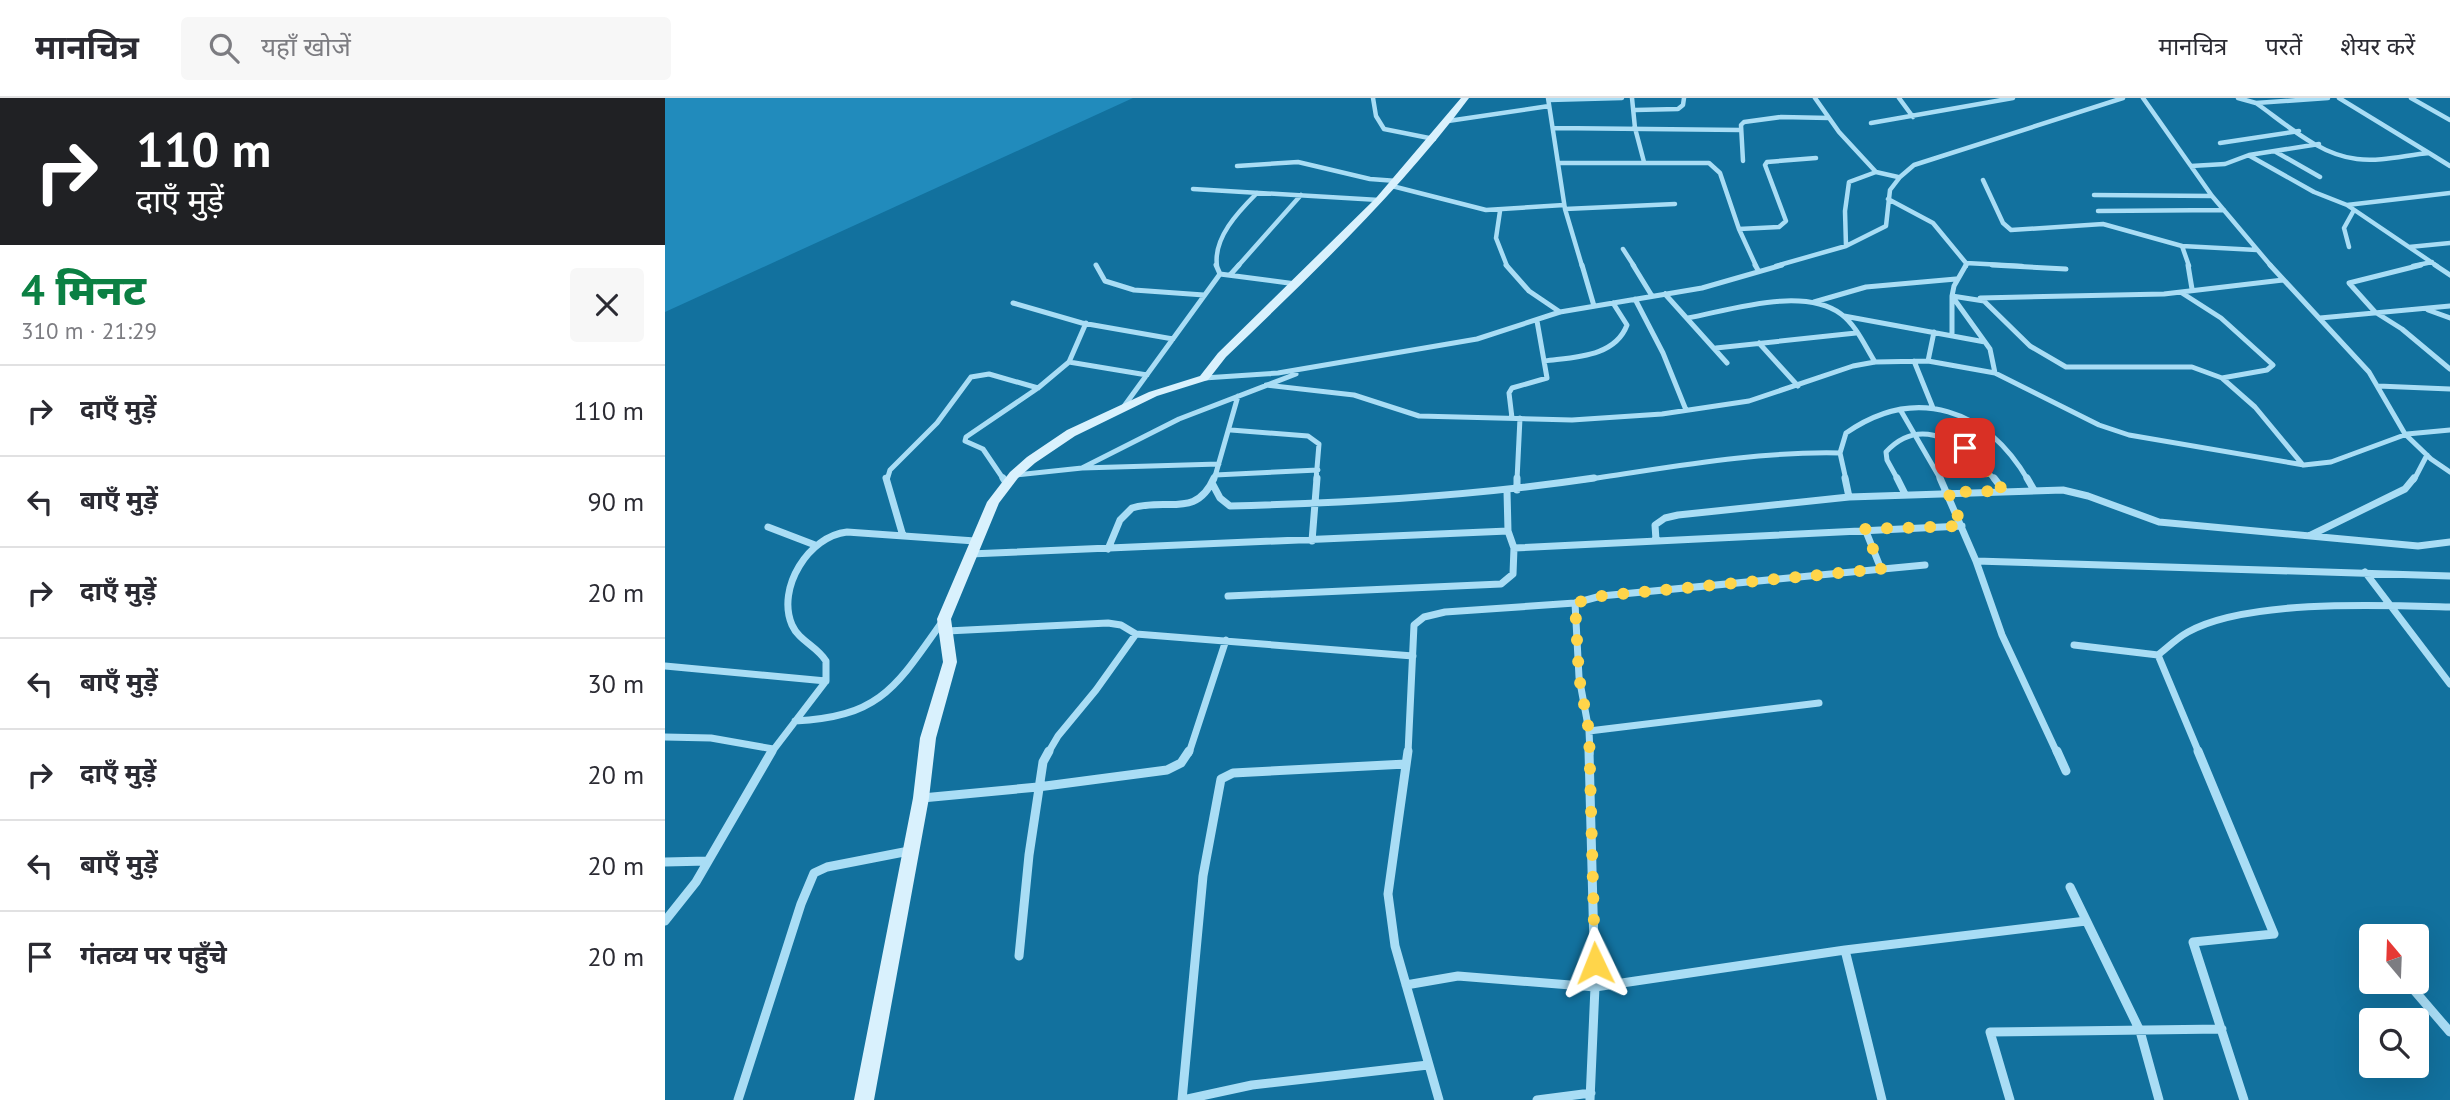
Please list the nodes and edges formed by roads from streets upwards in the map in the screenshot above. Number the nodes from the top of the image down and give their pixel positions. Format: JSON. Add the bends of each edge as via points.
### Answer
{"nodes":[{"id":1,"x":1373,"y":98,"type":"edge"},
{"id":2,"x":1465,"y":98,"type":"edge"},
{"id":3,"x":1622,"y":98,"type":"edge"},
{"id":4,"x":1632,"y":98,"type":"edge"},
{"id":5,"x":1685,"y":98,"type":"edge"},
{"id":6,"x":1815,"y":98,"type":"edge"},
{"id":7,"x":1899,"y":98,"type":"edge"},
{"id":8,"x":2013,"y":98,"type":"edge"},
{"id":9,"x":2123,"y":98,"type":"edge"},
{"id":10,"x":2143,"y":98,"type":"edge"},
{"id":11,"x":2238,"y":98,"type":"edge"},
{"id":12,"x":2328,"y":98,"type":"edge"},
{"id":13,"x":2339,"y":98,"type":"edge"},
{"id":14,"x":2411,"y":98,"type":"edge"},
{"id":15,"x":1549,"y":101,"type":"edge"},
{"id":16,"x":2256,"y":103,"type":"junction"},
{"id":17,"x":1635,"y":110,"type":"junction"},
{"id":18,"x":1913,"y":117,"type":"junction"},
{"id":19,"x":1829,"y":118,"type":"junction"},
{"id":20,"x":2450,"y":120,"type":"edge"},
{"id":21,"x":1448,"y":121,"type":"junction"},
{"id":22,"x":1871,"y":123,"type":"dead end"},
{"id":23,"x":1553,"y":128,"type":"junction"},
{"id":24,"x":1635,"y":128,"type":"junction"},
{"id":25,"x":1741,"y":130,"type":"junction"},
{"id":26,"x":2300,"y":131,"type":"junction"},
{"id":27,"x":1434,"y":139,"type":"junction"},
{"id":28,"x":2220,"y":143,"type":"dead end"},
{"id":29,"x":2319,"y":144,"type":"junction"},
{"id":30,"x":2276,"y":152,"type":"junction"},
{"id":31,"x":2429,"y":153,"type":"junction"},
{"id":32,"x":2249,"y":155,"type":"junction"},
{"id":33,"x":1816,"y":158,"type":"dead end"},
{"id":34,"x":1743,"y":161,"type":"dead end"},
{"id":35,"x":1644,"y":162,"type":"junction"},
{"id":36,"x":1558,"y":163,"type":"junction"},
{"id":37,"x":1237,"y":166,"type":"dead end"},
{"id":38,"x":2191,"y":166,"type":"junction"},
{"id":39,"x":2450,"y":166,"type":"edge"},
{"id":40,"x":1875,"y":172,"type":"junction"},
{"id":41,"x":1898,"y":177,"type":"junction"},
{"id":42,"x":2320,"y":177,"type":"dead end"},
{"id":43,"x":1983,"y":180,"type":"dead end"},
{"id":44,"x":1394,"y":183,"type":"junction"},
{"id":45,"x":1193,"y":189,"type":"dead end"},
{"id":46,"x":2450,"y":192,"type":"edge"},
{"id":47,"x":1257,"y":193,"type":"junction"},
{"id":48,"x":1301,"y":195,"type":"junction"},
{"id":49,"x":2094,"y":195,"type":"dead end"},
{"id":50,"x":2212,"y":196,"type":"junction"},
{"id":51,"x":1888,"y":199,"type":"junction"},
{"id":52,"x":1379,"y":200,"type":"junction"},
{"id":53,"x":1675,"y":204,"type":"dead end"},
{"id":54,"x":2347,"y":205,"type":"junction"},
{"id":55,"x":1565,"y":207,"type":"junction"},
{"id":56,"x":2224,"y":210,"type":"junction"},
{"id":57,"x":2354,"y":210,"type":"junction"},
{"id":58,"x":1500,"y":211,"type":"junction"},
{"id":59,"x":2098,"y":211,"type":"dead end"},
{"id":60,"x":1739,"y":229,"type":"junction"},
{"id":61,"x":2450,"y":243,"type":"edge"},
{"id":62,"x":1846,"y":246,"type":"junction"},
{"id":63,"x":2182,"y":246,"type":"junction"},
{"id":64,"x":2350,"y":247,"type":"dead end"},
{"id":65,"x":2409,"y":247,"type":"junction"},
{"id":66,"x":1623,"y":249,"type":"dead end"},
{"id":67,"x":2257,"y":250,"type":"junction"},
{"id":68,"x":2432,"y":262,"type":"junction"},
{"id":69,"x":1966,"y":264,"type":"junction"},
{"id":70,"x":1097,"y":265,"type":"dead end"},
{"id":71,"x":2066,"y":269,"type":"dead end"},
{"id":72,"x":1758,"y":270,"type":"junction"},
{"id":73,"x":1220,"y":274,"type":"junction"},
{"id":74,"x":1230,"y":275,"type":"junction"},
{"id":75,"x":2450,"y":275,"type":"edge"},
{"id":76,"x":1956,"y":279,"type":"junction"},
{"id":77,"x":2283,"y":281,"type":"junction"},
{"id":78,"x":1296,"y":284,"type":"junction"},
{"id":79,"x":2192,"y":289,"type":"junction"},
{"id":80,"x":2182,"y":293,"type":"junction"},
{"id":81,"x":1665,"y":294,"type":"junction"},
{"id":82,"x":1204,"y":295,"type":"junction"},
{"id":83,"x":1652,"y":296,"type":"junction"},
{"id":84,"x":1952,"y":296,"type":"junction"},
{"id":85,"x":1972,"y":298,"type":"junction"},
{"id":86,"x":1635,"y":299,"type":"junction"},
{"id":87,"x":1814,"y":302,"type":"junction"},
{"id":88,"x":1013,"y":303,"type":"dead end"},
{"id":89,"x":1613,"y":303,"type":"junction"},
{"id":90,"x":1594,"y":306,"type":"junction"},
{"id":91,"x":2450,"y":306,"type":"edge"},
{"id":92,"x":2423,"y":308,"type":"junction"},
{"id":93,"x":1560,"y":312,"type":"junction"},
{"id":94,"x":2375,"y":312,"type":"junction"},
{"id":95,"x":1844,"y":316,"type":"junction"},
{"id":96,"x":1688,"y":318,"type":"junction"},
{"id":97,"x":2320,"y":318,"type":"junction"},
{"id":98,"x":2450,"y":318,"type":"edge"},
{"id":99,"x":1537,"y":321,"type":"junction"},
{"id":100,"x":1086,"y":323,"type":"junction"},
{"id":101,"x":1934,"y":332,"type":"junction"},
{"id":102,"x":1856,"y":333,"type":"junction"},
{"id":103,"x":1952,"y":336,"type":"junction"},
{"id":104,"x":1173,"y":339,"type":"junction"},
{"id":105,"x":1985,"y":342,"type":"junction"},
{"id":106,"x":1759,"y":344,"type":"junction"},
{"id":107,"x":1716,"y":348,"type":"junction"},
{"id":108,"x":1545,"y":361,"type":"junction"},
{"id":109,"x":1914,"y":361,"type":"junction"},
{"id":110,"x":1929,"y":361,"type":"junction"},
{"id":111,"x":1069,"y":362,"type":"junction"},
{"id":112,"x":1875,"y":362,"type":"junction"},
{"id":113,"x":1727,"y":363,"type":"dead end"},
{"id":114,"x":1316,"y":367,"type":"junction"},
{"id":115,"x":2450,"y":369,"type":"edge"},
{"id":116,"x":1995,"y":373,"type":"junction"},
{"id":117,"x":1147,"y":374,"type":"junction"},
{"id":118,"x":1204,"y":377,"type":"junction"},
{"id":119,"x":2222,"y":378,"type":"junction"},
{"id":120,"x":1266,"y":385,"type":"junction"},
{"id":121,"x":1798,"y":386,"type":"junction"},
{"id":122,"x":2378,"y":386,"type":"junction"},
{"id":123,"x":1038,"y":388,"type":"junction"},
{"id":124,"x":2450,"y":389,"type":"edge"},
{"id":125,"x":1238,"y":396,"type":"junction"},
{"id":126,"x":1933,"y":408,"type":"junction"},
{"id":127,"x":1122,"y":409,"type":"junction"},
{"id":128,"x":1686,"y":410,"type":"junction"},
{"id":129,"x":1901,"y":411,"type":"junction"},
{"id":130,"x":1512,"y":418,"type":"junction"},
{"id":131,"x":1520,"y":418,"type":"junction"},
{"id":132,"x":1231,"y":430,"type":"junction"},
{"id":133,"x":2450,"y":430,"type":"edge"},
{"id":134,"x":2405,"y":434,"type":"junction"},
{"id":135,"x":1915,"y":436,"type":"junction"},
{"id":136,"x":1840,"y":453,"type":"junction"},
{"id":137,"x":2427,"y":455,"type":"junction"},
{"id":138,"x":1219,"y":464,"type":"junction"},
{"id":139,"x":2304,"y":466,"type":"junction"},
{"id":140,"x":1082,"y":468,"type":"junction"},
{"id":141,"x":1318,"y":470,"type":"junction"},
{"id":142,"x":2450,"y":472,"type":"edge"},
{"id":143,"x":1215,"y":475,"type":"junction"},
{"id":144,"x":1011,"y":479,"type":"junction"},
{"id":145,"x":1212,"y":483,"type":"junction"},
{"id":146,"x":1517,"y":490,"type":"junction"},
{"id":147,"x":2034,"y":490,"type":"junction"},
{"id":148,"x":1507,"y":491,"type":"junction"},
{"id":149,"x":2004,"y":491,"type":"junction"},
{"id":150,"x":1948,"y":492,"type":"junction"},
{"id":151,"x":1905,"y":494,"type":"junction"},
{"id":152,"x":1849,"y":497,"type":"junction"},
{"id":153,"x":1315,"y":504,"type":"junction"},
{"id":154,"x":1962,"y":526,"type":"junction"},
{"id":155,"x":768,"y":527,"type":"dead end"},
{"id":156,"x":1865,"y":529,"type":"junction"},
{"id":157,"x":1508,"y":531,"type":"junction"},
{"id":158,"x":903,"y":536,"type":"junction"},
{"id":159,"x":2310,"y":536,"type":"junction"},
{"id":160,"x":1657,"y":540,"type":"junction"},
{"id":161,"x":1312,"y":541,"type":"junction"},
{"id":162,"x":2450,"y":542,"type":"edge"},
{"id":163,"x":815,"y":545,"type":"junction"},
{"id":164,"x":973,"y":548,"type":"junction"},
{"id":165,"x":1514,"y":548,"type":"junction"},
{"id":166,"x":1108,"y":549,"type":"junction"},
{"id":167,"x":1976,"y":561,"type":"junction"},
{"id":168,"x":1925,"y":565,"type":"dead end"},
{"id":169,"x":1881,"y":569,"type":"junction"},
{"id":170,"x":2365,"y":572,"type":"junction"},
{"id":171,"x":2450,"y":576,"type":"edge"},
{"id":172,"x":1228,"y":596,"type":"dead end"},
{"id":173,"x":1575,"y":603,"type":"junction"},
{"id":174,"x":2389,"y":606,"type":"junction"},
{"id":175,"x":2450,"y":607,"type":"edge"},
{"id":176,"x":946,"y":625,"type":"junction"},
{"id":177,"x":1136,"y":634,"type":"junction"},
{"id":178,"x":1226,"y":640,"type":"junction"},
{"id":179,"x":2074,"y":645,"type":"dead end"},
{"id":180,"x":1413,"y":656,"type":"junction"},
{"id":181,"x":2158,"y":656,"type":"junction"},
{"id":182,"x":665,"y":666,"type":"edge"},
{"id":183,"x":826,"y":681,"type":"junction"},
{"id":184,"x":2450,"y":684,"type":"edge"},
{"id":185,"x":1819,"y":704,"type":"dead end"},
{"id":186,"x":795,"y":721,"type":"junction"},
{"id":187,"x":1589,"y":731,"type":"junction"},
{"id":188,"x":665,"y":737,"type":"edge"},
{"id":189,"x":773,"y":749,"type":"junction"},
{"id":190,"x":1406,"y":764,"type":"junction"},
{"id":191,"x":2066,"y":771,"type":"dead end"},
{"id":192,"x":1038,"y":787,"type":"junction"},
{"id":193,"x":921,"y":798,"type":"junction"},
{"id":194,"x":909,"y":851,"type":"junction"},
{"id":195,"x":708,"y":861,"type":"junction"},
{"id":196,"x":665,"y":862,"type":"edge"},
{"id":197,"x":2070,"y":887,"type":"dead end"},
{"id":198,"x":665,"y":921,"type":"edge"},
{"id":199,"x":2086,"y":921,"type":"junction"},
{"id":200,"x":1845,"y":950,"type":"junction"},
{"id":201,"x":1019,"y":956,"type":"dead end"},
{"id":202,"x":1406,"y":985,"type":"junction"},
{"id":203,"x":1595,"y":987,"type":"junction"},
{"id":204,"x":2417,"y":994,"type":"edge"},
{"id":205,"x":2222,"y":1029,"type":"junction"},
{"id":206,"x":2140,"y":1031,"type":"junction"},
{"id":207,"x":2450,"y":1032,"type":"edge"},
{"id":208,"x":1428,"y":1065,"type":"junction"},
{"id":209,"x":1591,"y":1096,"type":"edge"},
{"id":210,"x":738,"y":1100,"type":"edge"},
{"id":211,"x":864,"y":1100,"type":"edge"},
{"id":212,"x":1183,"y":1100,"type":"edge"},
{"id":213,"x":1439,"y":1100,"type":"edge"},
{"id":214,"x":1537,"y":1100,"type":"edge"},
{"id":215,"x":1882,"y":1100,"type":"edge"},
{"id":216,"x":2010,"y":1100,"type":"edge"},
{"id":217,"x":2159,"y":1100,"type":"edge"},
{"id":218,"x":2244,"y":1100,"type":"edge"}],
"edges":[{"from":1,"to":27,"type":"street","via":[[1384,129]]},
{"from":2,"to":21,"type":"street"},
{"from":3,"to":15,"type":"street"},
{"from":4,"to":17,"type":"street"},
{"from":5,"to":17,"type":"street","via":[[1678,109]]},
{"from":6,"to":19,"type":"street"},
{"from":7,"to":18,"type":"street"},
{"from":8,"to":18,"type":"street"},
{"from":9,"to":41,"type":"street","via":[[1914,164]]},
{"from":10,"to":38,"type":"street"},
{"from":11,"to":16,"type":"street"},
{"from":12,"to":16,"type":"street"},
{"from":13,"to":31,"type":"street"},
{"from":14,"to":20,"type":"street"},
{"from":15,"to":21,"type":"street"},
{"from":15,"to":23,"type":"street"},
{"from":16,"to":26,"type":"street"},
{"from":17,"to":24,"type":"street"},
{"from":18,"to":22,"type":"street"},
{"from":19,"to":25,"type":"street","via":[[1754,119],[1744,122]]},
{"from":19,"to":40,"type":"street"},
{"from":21,"to":27,"type":"street"},
{"from":23,"to":24,"type":"street"},
{"from":23,"to":36,"type":"street"},
{"from":24,"to":25,"type":"street"},
{"from":24,"to":35,"type":"street"},
{"from":25,"to":34,"type":"street"},
{"from":26,"to":28,"type":"street"},
{"from":26,"to":29,"type":"street"},
{"from":27,"to":44,"type":"street"},
{"from":29,"to":30,"type":"street"},
{"from":29,"to":31,"type":"street","via":[[2356,159]]},
{"from":30,"to":32,"type":"street"},
{"from":30,"to":42,"type":"street"},
{"from":31,"to":39,"type":"street"},
{"from":32,"to":38,"type":"street","via":[[2225,164]]},
{"from":32,"to":54,"type":"street"},
{"from":33,"to":60,"type":"street","via":[[1767,162],[1786,221],[1779,227]]},
{"from":35,"to":36,"type":"street"},
{"from":35,"to":60,"type":"street","via":[[1714,166]]},
{"from":36,"to":55,"type":"street"},
{"from":37,"to":44,"type":"street","via":[[1298,162]]},
{"from":38,"to":50,"type":"street"},
{"from":40,"to":41,"type":"street"},
{"from":40,"to":62,"type":"street","via":[[1849,182]]},
{"from":41,"to":51,"type":"street"},
{"from":43,"to":63,"type":"street","via":[[2003,223],[2011,230],[2103,224]]},
{"from":44,"to":52,"type":"street"},
{"from":44,"to":58,"type":"street"},
{"from":45,"to":47,"type":"street"},
{"from":46,"to":54,"type":"street"},
{"from":47,"to":48,"type":"street"},
{"from":47,"to":73,"type":"street","via":[[1237,211],[1223,236],[1215,260]]},
{"from":48,"to":52,"type":"street"},
{"from":48,"to":74,"type":"street"},
{"from":49,"to":50,"type":"street"},
{"from":50,"to":56,"type":"street"},
{"from":51,"to":62,"type":"street","via":[[1886,226]]},
{"from":51,"to":69,"type":"street","via":[[1933,223]]},
{"from":52,"to":78,"type":"street"},
{"from":53,"to":55,"type":"street"},
{"from":54,"to":57,"type":"street"},
{"from":55,"to":58,"type":"street"},
{"from":55,"to":90,"type":"street"},
{"from":56,"to":59,"type":"street"},
{"from":56,"to":67,"type":"street"},
{"from":57,"to":64,"type":"street","via":[[2342,232]]},
{"from":57,"to":65,"type":"street"},
{"from":58,"to":93,"type":"street","via":[[1495,235],[1507,266]]},
{"from":60,"to":72,"type":"street"},
{"from":61,"to":65,"type":"street"},
{"from":62,"to":72,"type":"street"},
{"from":63,"to":67,"type":"street"},
{"from":63,"to":79,"type":"street"},
{"from":65,"to":68,"type":"street"},
{"from":66,"to":83,"type":"street"},
{"from":67,"to":77,"type":"street"},
{"from":68,"to":75,"type":"street"},
{"from":68,"to":94,"type":"street","via":[[2349,283]]},
{"from":69,"to":71,"type":"street"},
{"from":69,"to":76,"type":"street"},
{"from":70,"to":82,"type":"street","via":[[1105,281],[1121,288]]},
{"from":72,"to":81,"type":"street"},
{"from":73,"to":74,"type":"street"},
{"from":73,"to":82,"type":"street"},
{"from":74,"to":78,"type":"street"},
{"from":76,"to":84,"type":"street"},
{"from":76,"to":87,"type":"street","via":[[1870,286]]},
{"from":77,"to":79,"type":"street"},
{"from":77,"to":97,"type":"street"},
{"from":78,"to":118,"type":"street"},
{"from":79,"to":80,"type":"street"},
{"from":80,"to":85,"type":"street"},
{"from":80,"to":119,"type":"street","via":[[2221,318],[2273,365]]},
{"from":81,"to":83,"type":"street"},
{"from":81,"to":96,"type":"street"},
{"from":82,"to":104,"type":"street"},
{"from":83,"to":86,"type":"street"},
{"from":84,"to":85,"type":"street"},
{"from":84,"to":103,"type":"street"},
{"from":84,"to":105,"type":"street"},
{"from":85,"to":119,"type":"street","via":[[1989,304],[2030,346],[2066,367],[2192,367]]},
{"from":86,"to":89,"type":"street"},
{"from":86,"to":128,"type":"street"},
{"from":87,"to":95,"type":"street"},
{"from":87,"to":96,"type":"street"},
{"from":88,"to":100,"type":"street"},
{"from":89,"to":90,"type":"street"},
{"from":89,"to":108,"type":"street","via":[[1627,325],[1621,337],[1604,350]]},
{"from":90,"to":93,"type":"street"},
{"from":91,"to":92,"type":"street"},
{"from":92,"to":94,"type":"street"},
{"from":92,"to":98,"type":"street"},
{"from":93,"to":99,"type":"street"},
{"from":94,"to":97,"type":"street"},
{"from":94,"to":115,"type":"street"},
{"from":95,"to":101,"type":"street"},
{"from":95,"to":102,"type":"street"},
{"from":96,"to":107,"type":"street"},
{"from":97,"to":122,"type":"street"},
{"from":99,"to":108,"type":"street"},
{"from":99,"to":114,"type":"street","via":[[1477,339]]},
{"from":100,"to":104,"type":"street"},
{"from":100,"to":111,"type":"street"},
{"from":101,"to":103,"type":"street"},
{"from":101,"to":110,"type":"street"},
{"from":102,"to":106,"type":"street"},
{"from":102,"to":112,"type":"street"},
{"from":103,"to":105,"type":"street"},
{"from":104,"to":117,"type":"street"},
{"from":105,"to":116,"type":"street"},
{"from":106,"to":107,"type":"street"},
{"from":106,"to":121,"type":"street"},
{"from":107,"to":113,"type":"street"},
{"from":108,"to":130,"type":"street","via":[[1547,378],[1516,386],[1509,393]]},
{"from":109,"to":110,"type":"street"},
{"from":109,"to":112,"type":"street"},
{"from":109,"to":126,"type":"street"},
{"from":110,"to":116,"type":"street"},
{"from":111,"to":117,"type":"street"},
{"from":111,"to":123,"type":"street"},
{"from":112,"to":121,"type":"street"},
{"from":114,"to":118,"type":"street"},
{"from":114,"to":120,"type":"street"},
{"from":116,"to":139,"type":"street","via":[[2099,425],[2129,435]]},
{"from":117,"to":127,"type":"street"},
{"from":118,"to":127,"type":"street"},
{"from":119,"to":139,"type":"street","via":[[2255,407]]},
{"from":120,"to":125,"type":"street"},
{"from":120,"to":130,"type":"street","via":[[1339,392],[1419,416]]},
{"from":121,"to":128,"type":"street","via":[[1759,399]]},
{"from":122,"to":124,"type":"street"},
{"from":122,"to":134,"type":"street"},
{"from":123,"to":144,"type":"street","via":[[966,437],[965,441],[987,454]]},
{"from":123,"to":158,"type":"street","via":[[989,374],[964,383],[943,416],[886,478]]},
{"from":125,"to":132,"type":"street"},
{"from":125,"to":140,"type":"street","via":[[1159,428]]},
{"from":126,"to":129,"type":"street"},
{"from":126,"to":147,"type":"street","via":[[1969,418],[1990,430],[2016,458]]},
{"from":127,"to":144,"type":"street","via":[[1071,433]]},
{"from":128,"to":131,"type":"street","via":[[1571,420]]},
{"from":129,"to":135,"type":"street"},
{"from":129,"to":136,"type":"street","via":[[1856,426],[1846,433]]},
{"from":130,"to":131,"type":"street"},
{"from":131,"to":146,"type":"street"},
{"from":132,"to":138,"type":"street"},
{"from":132,"to":141,"type":"street","via":[[1315,439]]},
{"from":133,"to":134,"type":"street"},
{"from":134,"to":137,"type":"street"},
{"from":134,"to":139,"type":"street","via":[[2339,462]]},
{"from":135,"to":149,"type":"street","via":[[1957,443],[1976,456]]},
{"from":135,"to":150,"type":"street"},
{"from":135,"to":151,"type":"street","via":[[1886,452]]},
{"from":136,"to":146,"type":"street","via":[[1801,452],[1698,463]]},
{"from":136,"to":152,"type":"street"},
{"from":137,"to":142,"type":"street"},
{"from":137,"to":159,"type":"street","via":[[2405,489]]},
{"from":138,"to":140,"type":"street"},
{"from":138,"to":143,"type":"street"},
{"from":140,"to":144,"type":"street"},
{"from":141,"to":143,"type":"street"},
{"from":141,"to":153,"type":"street"},
{"from":143,"to":145,"type":"street"},
{"from":144,"to":164,"type":"street","via":[[993,502]]},
{"from":145,"to":153,"type":"street","via":[[1230,506]]},
{"from":145,"to":166,"type":"street","via":[[1202,499],[1193,502],[1126,509]]},
{"from":146,"to":148,"type":"street"},
{"from":147,"to":149,"type":"street"},
{"from":147,"to":159,"type":"street","via":[[2087,494],[2159,522]]},
{"from":148,"to":153,"type":"street"},
{"from":148,"to":157,"type":"street"},
{"from":149,"to":150,"type":"street"},
{"from":150,"to":151,"type":"street"},
{"from":150,"to":154,"type":"street"},
{"from":151,"to":152,"type":"street"},
{"from":152,"to":160,"type":"street","via":[[1665,517],[1655,524]]},
{"from":153,"to":161,"type":"street"},
{"from":154,"to":156,"type":"street"},
{"from":154,"to":167,"type":"street"},
{"from":155,"to":163,"type":"street"},
{"from":156,"to":160,"type":"street"},
{"from":156,"to":169,"type":"street"},
{"from":157,"to":161,"type":"street"},
{"from":157,"to":165,"type":"street"},
{"from":158,"to":163,"type":"street","via":[[836,534]]},
{"from":158,"to":164,"type":"street"},
{"from":159,"to":162,"type":"street","via":[[2418,546]]},
{"from":160,"to":165,"type":"street"},
{"from":161,"to":166,"type":"street"},
{"from":163,"to":183,"type":"street","via":[[796,575],[787,601],[795,632],[827,657]]},
{"from":164,"to":166,"type":"street"},
{"from":164,"to":176,"type":"street"},
{"from":165,"to":172,"type":"street","via":[[1514,574],[1501,584]]},
{"from":167,"to":170,"type":"street"},
{"from":167,"to":191,"type":"street","via":[[2002,635]]},
{"from":168,"to":169,"type":"street"},
{"from":169,"to":173,"type":"street","via":[[1601,596]]},
{"from":170,"to":171,"type":"street"},
{"from":170,"to":174,"type":"street"},
{"from":173,"to":180,"type":"street","via":[[1424,617],[1414,625]]},
{"from":173,"to":187,"type":"street","via":[[1578,666]]},
{"from":174,"to":175,"type":"street"},
{"from":174,"to":181,"type":"street","via":[[2267,612],[2225,619],[2189,630]]},
{"from":174,"to":184,"type":"street"},
{"from":176,"to":177,"type":"street","via":[[1108,623]]},
{"from":176,"to":186,"type":"street","via":[[902,676],[868,706],[849,714]]},
{"from":176,"to":193,"type":"street","via":[[950,662],[928,738]]},
{"from":177,"to":178,"type":"street"},
{"from":177,"to":192,"type":"street","via":[[1053,743]]},
{"from":178,"to":180,"type":"street"},
{"from":178,"to":192,"type":"street","via":[[1193,743],[1179,766]]},
{"from":179,"to":181,"type":"street"},
{"from":180,"to":190,"type":"street"},
{"from":181,"to":205,"type":"street","via":[[2274,934],[2193,942]]},
{"from":182,"to":183,"type":"street"},
{"from":183,"to":186,"type":"street"},
{"from":185,"to":187,"type":"street"},
{"from":186,"to":189,"type":"street"},
{"from":187,"to":203,"type":"street"},
{"from":188,"to":189,"type":"street","via":[[711,738]]},
{"from":189,"to":195,"type":"street"},
{"from":190,"to":202,"type":"street","via":[[1388,894]]},
{"from":190,"to":212,"type":"street","via":[[1233,773],[1221,779],[1203,876]]},
{"from":192,"to":193,"type":"street"},
{"from":192,"to":201,"type":"street"},
{"from":193,"to":194,"type":"street"},
{"from":194,"to":210,"type":"street","via":[[814,873]]},
{"from":194,"to":211,"type":"street"},
{"from":195,"to":196,"type":"street"},
{"from":195,"to":198,"type":"street"},
{"from":197,"to":199,"type":"street"},
{"from":199,"to":200,"type":"street"},
{"from":199,"to":206,"type":"street"},
{"from":200,"to":203,"type":"street"},
{"from":200,"to":215,"type":"street"},
{"from":202,"to":203,"type":"street","via":[[1458,976]]},
{"from":202,"to":208,"type":"street"},
{"from":203,"to":209,"type":"street"},
{"from":204,"to":207,"type":"street"},
{"from":205,"to":206,"type":"street"},
{"from":205,"to":218,"type":"street"},
{"from":206,"to":216,"type":"street","via":[[1990,1032]]},
{"from":206,"to":217,"type":"street"},
{"from":208,"to":212,"type":"street","via":[[1252,1086]]},
{"from":208,"to":213,"type":"street"},
{"from":209,"to":214,"type":"street"}]}
